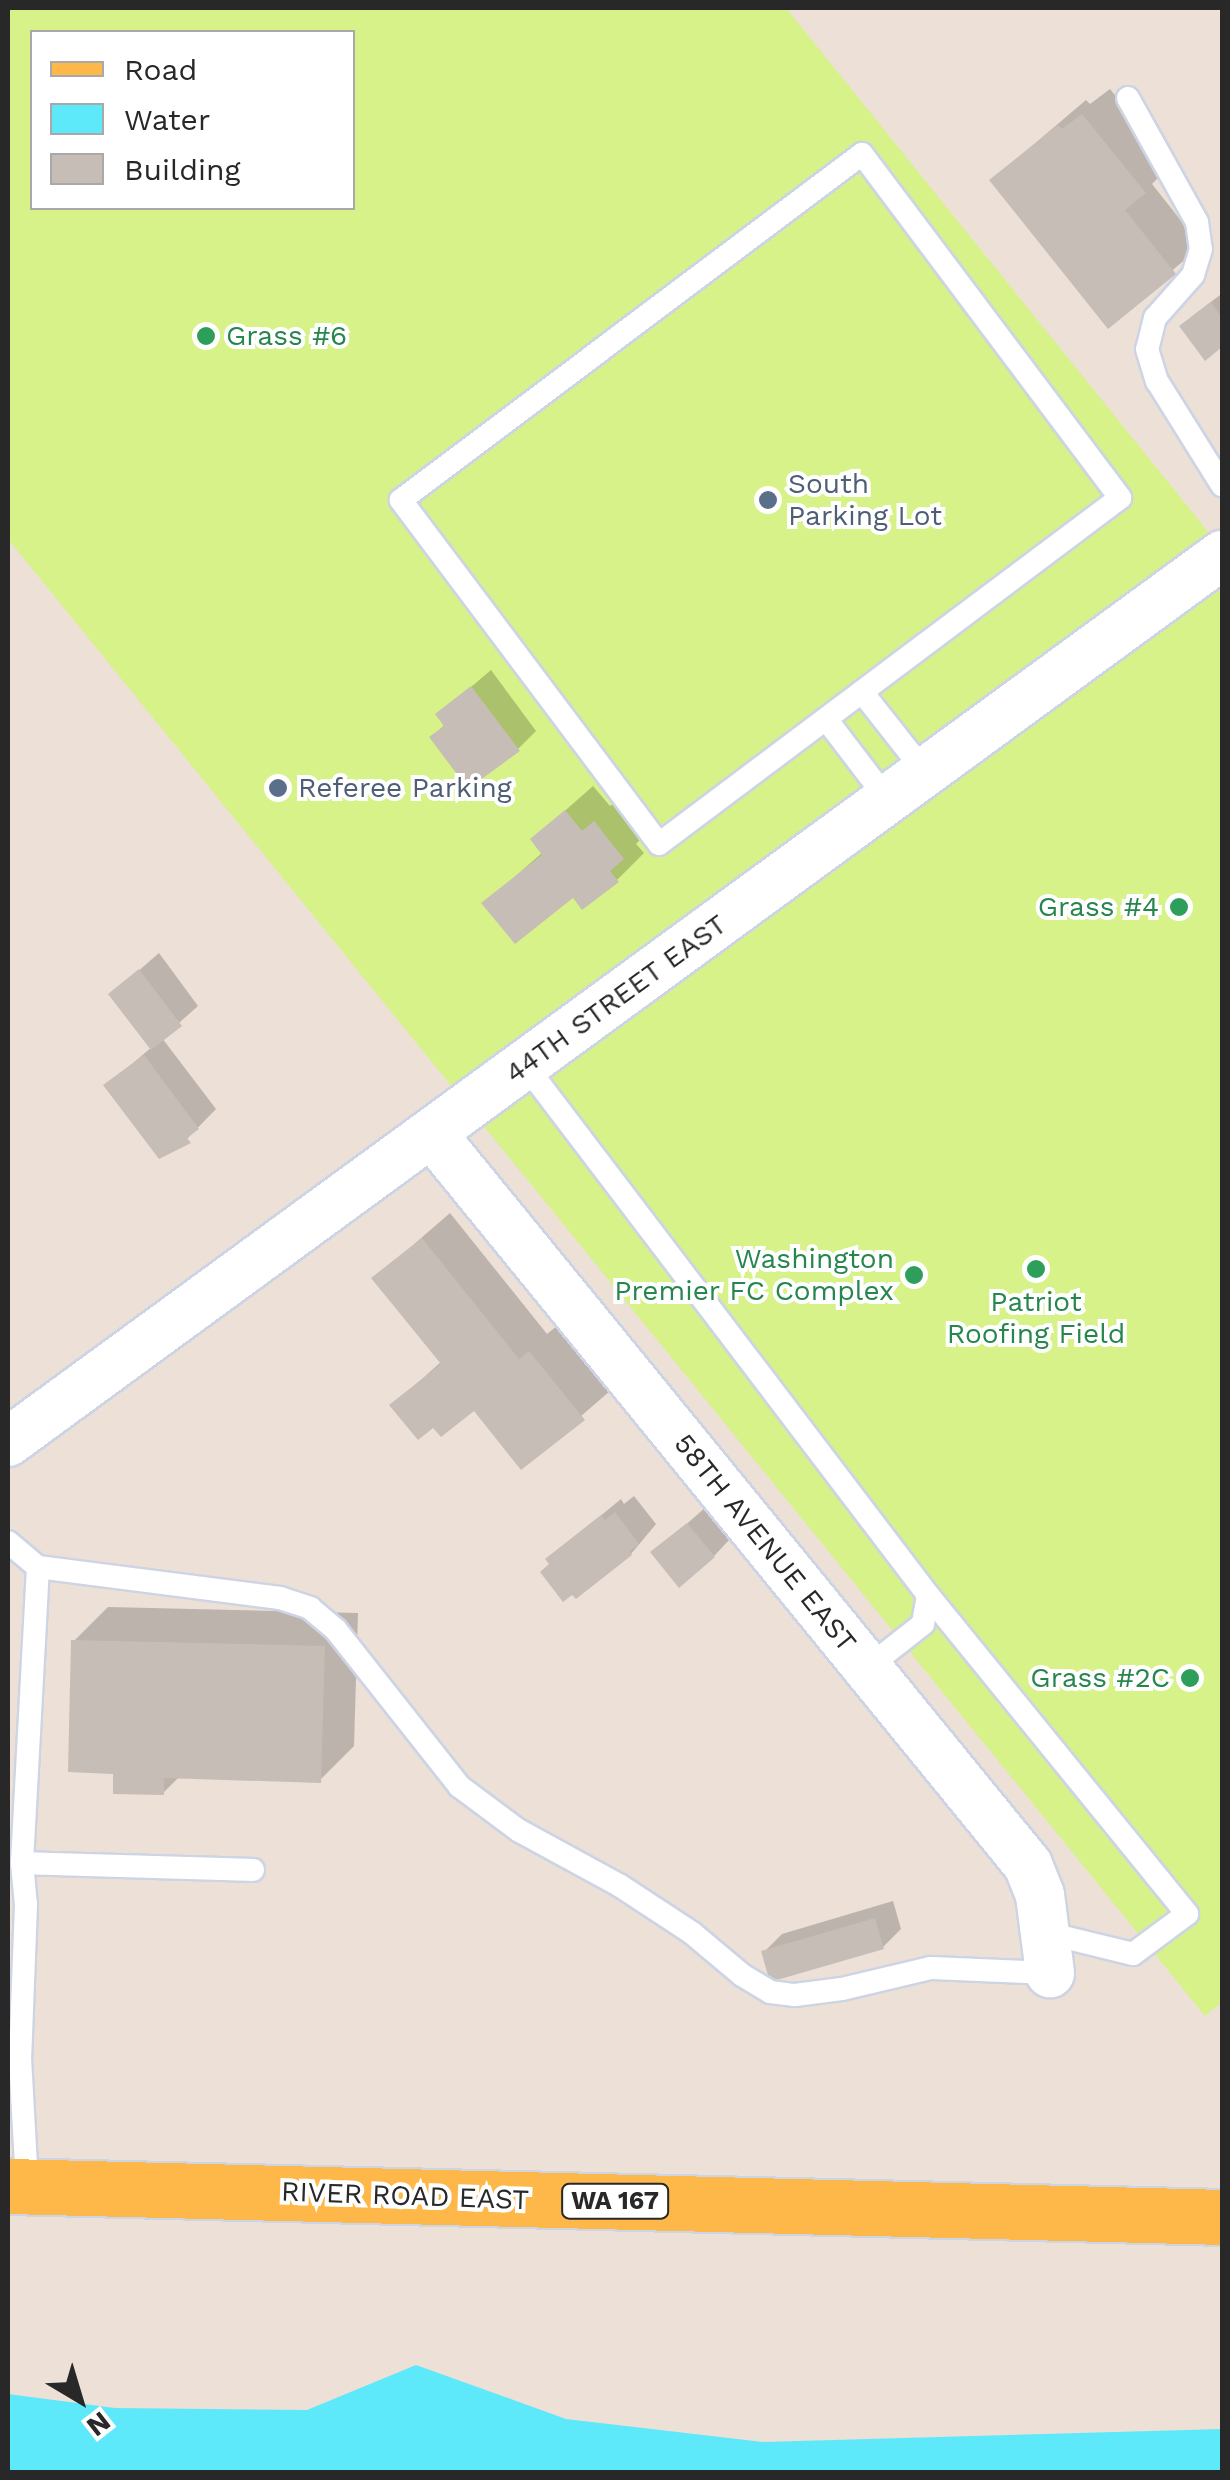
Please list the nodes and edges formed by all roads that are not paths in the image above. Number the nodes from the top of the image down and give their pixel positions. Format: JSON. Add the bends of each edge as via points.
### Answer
{"nodes":[{"id":1,"x":1128,"y":98,"type":"dead end"},
{"id":2,"x":1222,"y":485,"type":"edge"},
{"id":3,"x":1222,"y":555,"type":"edge"},
{"id":4,"x":862,"y":692,"type":"junction"},
{"id":5,"x":826,"y":719,"type":"junction"},
{"id":6,"x":907,"y":786,"type":"junction"},
{"id":7,"x":526,"y":1065,"type":"junction"},
{"id":8,"x":432,"y":1134,"type":"junction"},
{"id":9,"x":8,"y":1442,"type":"edge"},
{"id":10,"x":8,"y":1542,"type":"edge"},
{"id":11,"x":38,"y":1566,"type":"junction"},
{"id":12,"x":928,"y":1595,"type":"junction"},
{"id":13,"x":867,"y":1668,"type":"junction"},
{"id":14,"x":22,"y":1862,"type":"junction"},
{"id":15,"x":253,"y":1870,"type":"dead end"},
{"id":16,"x":1048,"y":1953,"type":"junction"},
{"id":17,"x":17,"y":2186,"type":"edge"},
{"id":18,"x":1222,"y":2218,"type":"edge"}],
"edges":[{"from":1,"to":2,"type":"lane","via":[[1197,222],[1202,249],[1194,274],[1154,318],[1148,349],[1157,381]]},
{"from":3,"to":6,"type":"street","name":"44TH STREET EAST"},
{"from":4,"to":5,"type":"lane"},
{"from":4,"to":5,"type":"lane","via":[[1120,498],[862,154],[401,500],[659,844]]},
{"from":4,"to":6,"type":"lane"},
{"from":5,"to":6,"type":"lane"},
{"from":6,"to":7,"type":"street","name":"44TH STREET EAST"},
{"from":7,"to":8,"type":"street","name":"44TH STREET EAST"},
{"from":7,"to":12,"type":"lane"},
{"from":8,"to":9,"type":"street","name":"44TH STREET EAST"},
{"from":8,"to":13,"type":"street","name":"58TH AVENUE EAST"},
{"from":10,"to":11,"type":"lane"},
{"from":11,"to":14,"type":"lane"},
{"from":11,"to":16,"type":"lane","via":[[280,1598],[310,1608],[336,1630],[459,1786],[518,1830],[663,1914],[770,1992],[842,1990],[931,1968]]},
{"from":12,"to":13,"type":"lane","via":[[923,1624]]},
{"from":12,"to":16,"type":"lane","via":[[1187,1914],[1133,1954]]},
{"from":13,"to":16,"type":"street","name":"58TH AVENUE EAST","via":[[1028,1865]]},
{"from":14,"to":15,"type":"lane"},
{"from":14,"to":17,"type":"lane"},
{"from":17,"to":18,"type":"main road","name":"RIVER ROAD EAST","number":"WA 167"}]}
